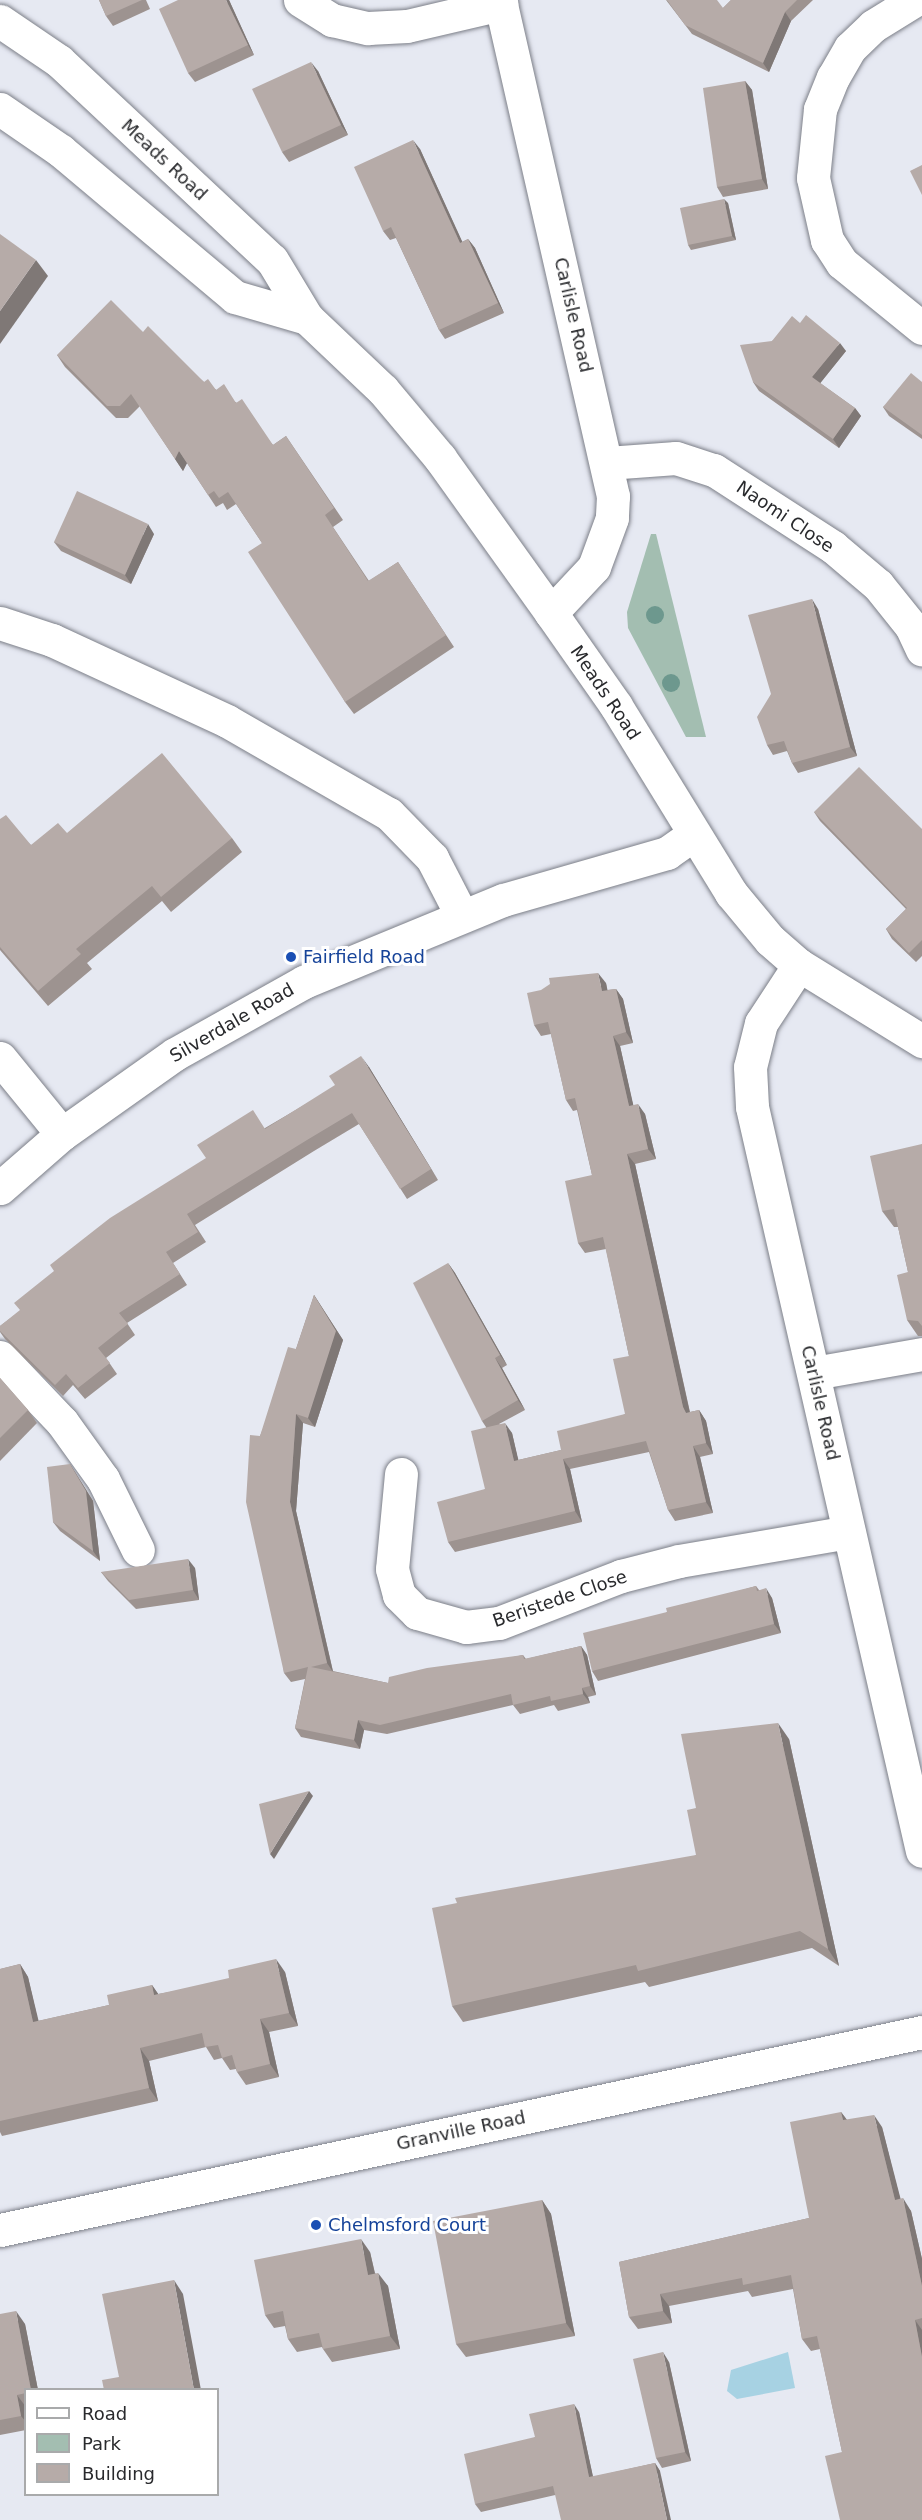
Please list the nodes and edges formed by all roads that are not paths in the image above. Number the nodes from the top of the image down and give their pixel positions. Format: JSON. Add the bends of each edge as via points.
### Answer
{"nodes":[{"id":1,"x":300,"y":0,"type":"edge"},
{"id":2,"x":915,"y":0,"type":"edge"},
{"id":3,"x":500,"y":2,"type":"edge"},
{"id":4,"x":0,"y":21,"type":"edge"},
{"id":5,"x":0,"y":109,"type":"edge"},
{"id":6,"x":307,"y":318,"type":"junction"},
{"id":7,"x":922,"y":328,"type":"edge"},
{"id":8,"x":607,"y":463,"type":"junction"},
{"id":9,"x":551,"y":613,"type":"junction"},
{"id":10,"x":0,"y":624,"type":"edge"},
{"id":11,"x":922,"y":650,"type":"edge"},
{"id":12,"x":694,"y":834,"type":"junction"},
{"id":13,"x":462,"y":916,"type":"junction"},
{"id":14,"x":799,"y":965,"type":"junction"},
{"id":15,"x":922,"y":1041,"type":"edge"},
{"id":16,"x":0,"y":1058,"type":"edge"},
{"id":17,"x":62,"y":1134,"type":"junction"},
{"id":18,"x":0,"y":1188,"type":"edge"},
{"id":19,"x":922,"y":1354,"type":"edge"},
{"id":20,"x":0,"y":1357,"type":"edge"},
{"id":21,"x":814,"y":1373,"type":"junction"},
{"id":22,"x":401,"y":1474,"type":"dead end"},
{"id":23,"x":849,"y":1532,"type":"junction"},
{"id":24,"x":138,"y":1550,"type":"dead end"},
{"id":25,"x":922,"y":1851,"type":"edge"},
{"id":26,"x":922,"y":2032,"type":"edge"},
{"id":27,"x":0,"y":2230,"type":"edge"}],
"edges":[{"from":1,"to":3,"type":"street","via":[[332,20],[368,28],[407,26]]},
{"from":2,"to":7,"type":"street","via":[[873,26],[850,48],[833,77],[820,109],[813,178],[827,240],[842,263]]},
{"from":3,"to":8,"type":"street","name":"Carlisle Road"},
{"from":4,"to":6,"type":"street","name":"Meads Road","via":[[59,61],[272,260]]},
{"from":5,"to":6,"type":"street","name":"Meads Road","via":[[61,151],[235,297]]},
{"from":6,"to":9,"type":"street","name":"Meads Road","via":[[383,390],[440,458]]},
{"from":8,"to":9,"type":"street","name":"Carlisle Road","via":[[613,496],[606,541],[594,567]]},
{"from":8,"to":11,"type":"street","name":"Naomi Close","via":[[675,458],[714,470],[833,547],[878,585],[911,626]]},
{"from":9,"to":12,"type":"street","name":"Meads Road"},
{"from":10,"to":13,"type":"street","via":[[52,640],[227,721],[389,814],[432,858]]},
{"from":12,"to":13,"type":"street","name":"Silverdale Road","via":[[667,853],[627,868],[559,883]]},
{"from":12,"to":14,"type":"street","name":"Meads Road","via":[[731,893]]},
{"from":13,"to":17,"type":"street","name":"Silverdale Road","via":[[294,987],[175,1054]]},
{"from":14,"to":15,"type":"street","name":"Meads Road"},
{"from":14,"to":21,"type":"street","name":"Carlisle Road","via":[[761,1023],[750,1067],[752,1107]]},
{"from":16,"to":17,"type":"street"},
{"from":17,"to":18,"type":"street","name":"Silverdale Road"},
{"from":19,"to":21,"type":"street"},
{"from":20,"to":24,"type":"street","via":[[62,1422],[103,1479]]},
{"from":21,"to":23,"type":"street","name":"Carlisle Road"},
{"from":22,"to":23,"type":"street","name":"Beristede Close","via":[[392,1569],[399,1595],[417,1613],[466,1627],[499,1623],[621,1576],[679,1561]]},
{"from":23,"to":25,"type":"street","name":"Carlisle Road"},
{"from":26,"to":27,"type":"street","name":"Granville Road"}]}
